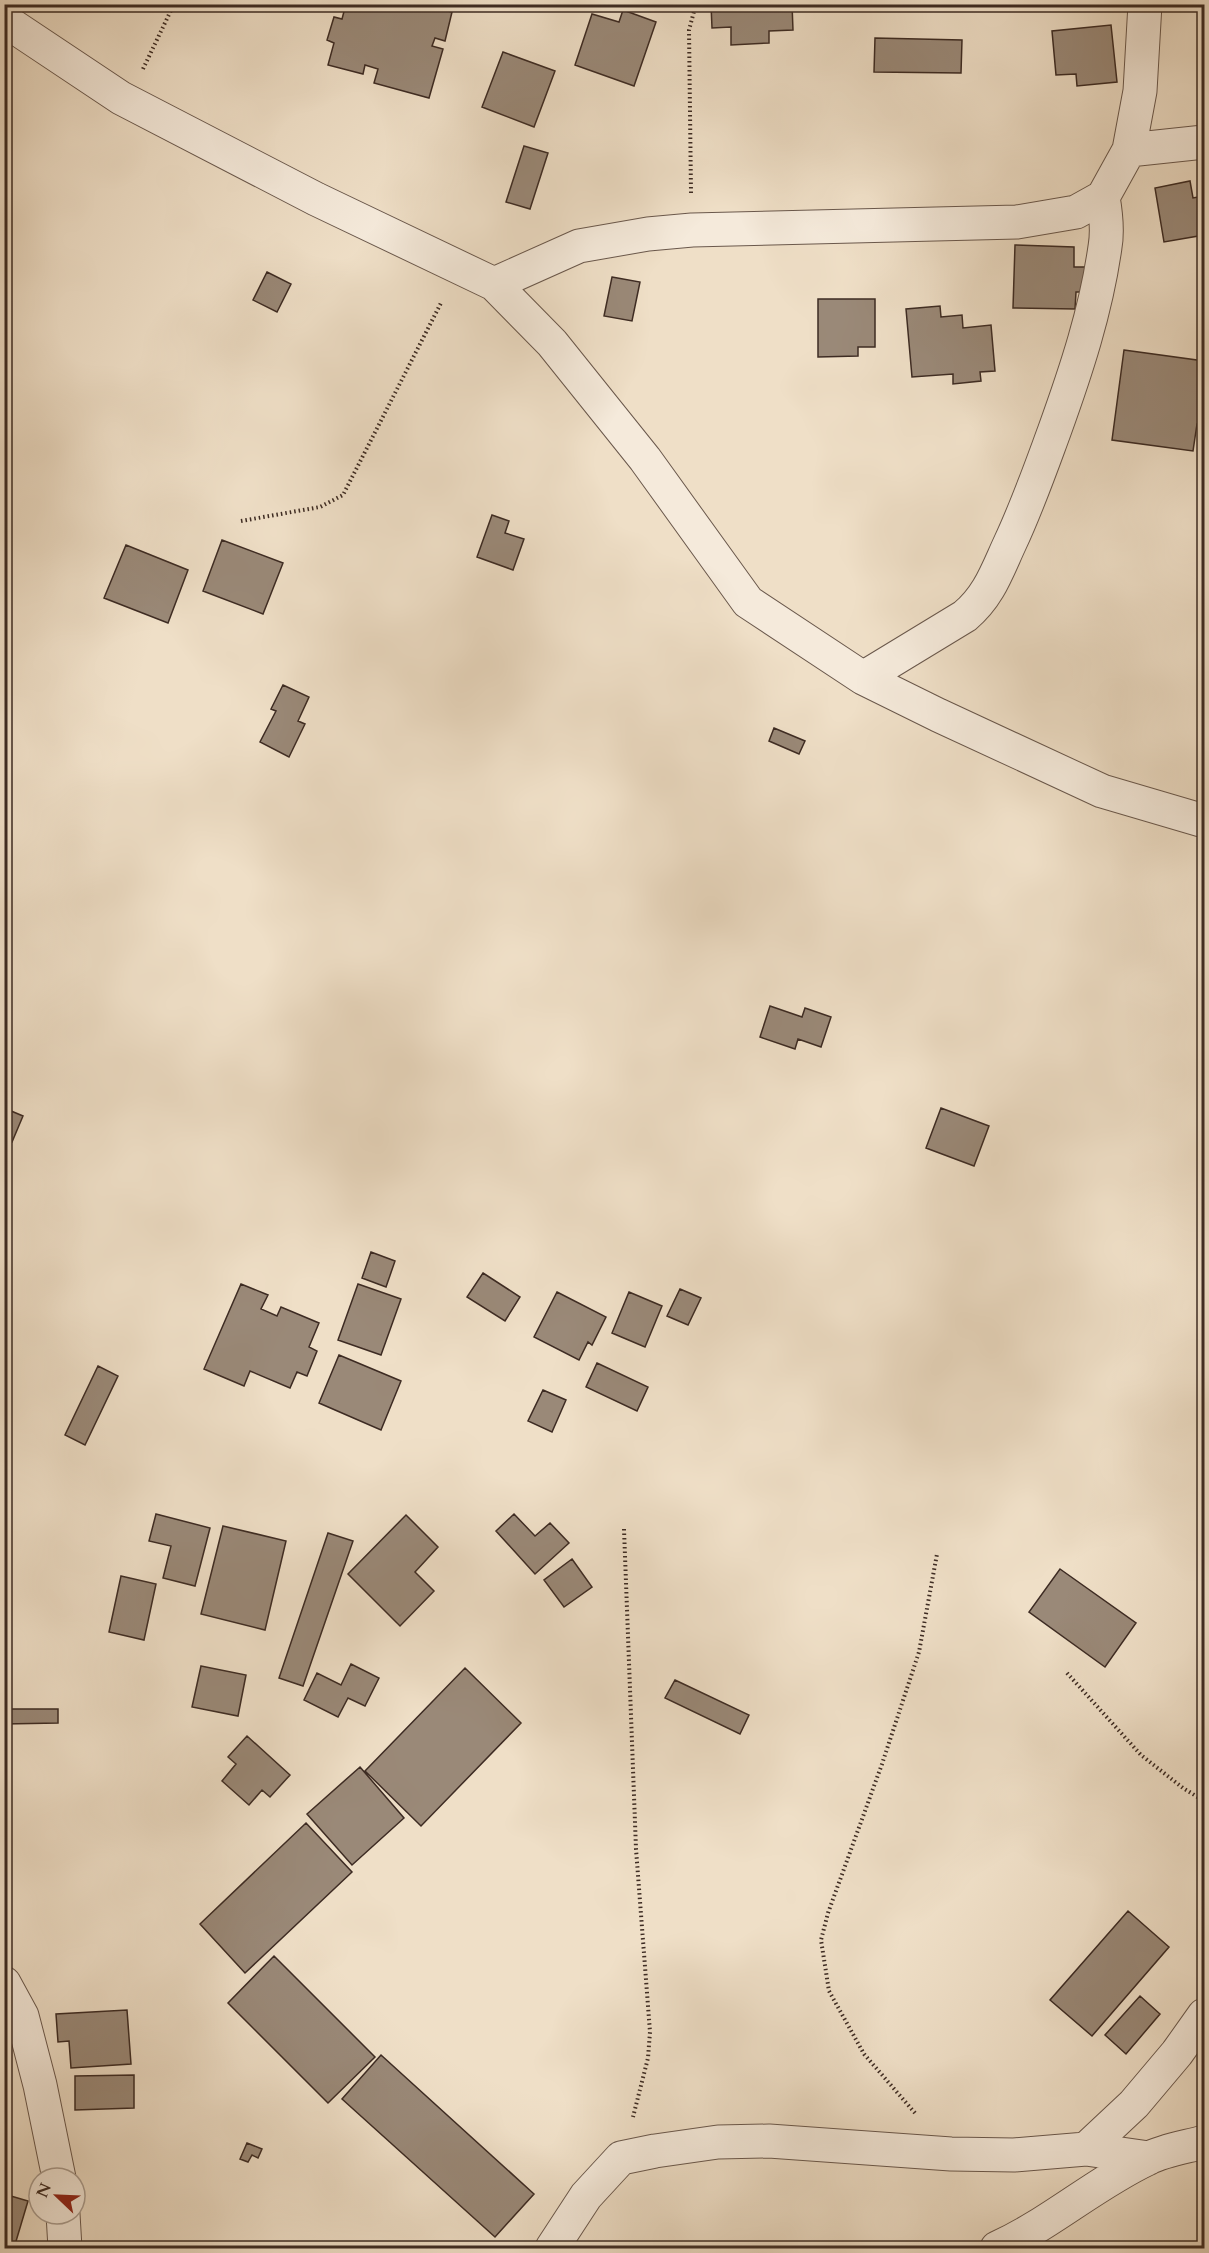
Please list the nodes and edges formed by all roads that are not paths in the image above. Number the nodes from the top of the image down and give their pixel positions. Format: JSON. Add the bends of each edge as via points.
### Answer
{"nodes":[{"id":1,"x":1145,"y":4,"type":"edge"},
{"id":2,"x":4,"y":20,"type":"edge"},
{"id":3,"x":1204,"y":142,"type":"edge"},
{"id":4,"x":1129,"y":150,"type":"junction"},
{"id":5,"x":1103,"y":197,"type":"junction"},
{"id":6,"x":494,"y":284,"type":"junction"},
{"id":7,"x":863,"y":678,"type":"junction"},
{"id":8,"x":1204,"y":821,"type":"edge"},
{"id":9,"x":4,"y":1983,"type":"edge"},
{"id":10,"x":1204,"y":2015,"type":"edge"},
{"id":11,"x":1204,"y":2142,"type":"edge"},
{"id":12,"x":1086,"y":2149,"type":"junction"},
{"id":13,"x":1149,"y":2158,"type":"junction"},
{"id":14,"x":57,"y":2166,"type":"edge"},
{"id":15,"x":64,"y":2226,"type":"edge"},
{"id":16,"x":65,"y":2248,"type":"edge"},
{"id":17,"x":552,"y":2248,"type":"edge"},
{"id":18,"x":997,"y":2248,"type":"edge"}],
"edges":[{"from":1,"to":4,"type":"street","via":[[1140,91]]},
{"from":2,"to":6,"type":"street","via":[[121,98],[316,199]]},
{"from":3,"to":4,"type":"street"},
{"from":4,"to":5,"type":"street"},
{"from":5,"to":6,"type":"street","via":[[1076,212],[1017,222],[648,234],[579,246]]},
{"from":5,"to":7,"type":"street","via":[[1106,245],[1080,360],[1025,512],[988,591],[965,616]]},
{"from":6,"to":7,"type":"street","via":[[552,342],[624,432],[748,602]]},
{"from":7,"to":8,"type":"street","via":[[1102,791]]},
{"from":9,"to":14,"type":"street","via":[[22,2016]]},
{"from":10,"to":12,"type":"street","via":[[1134,2104]]},
{"from":11,"to":13,"type":"street"},
{"from":12,"to":13,"type":"street"},
{"from":12,"to":17,"type":"street","via":[[1014,2155],[951,2154],[769,2141],[718,2142],[621,2158],[586,2196]]},
{"from":13,"to":18,"type":"street"},
{"from":15,"to":16,"type":"street"}]}
